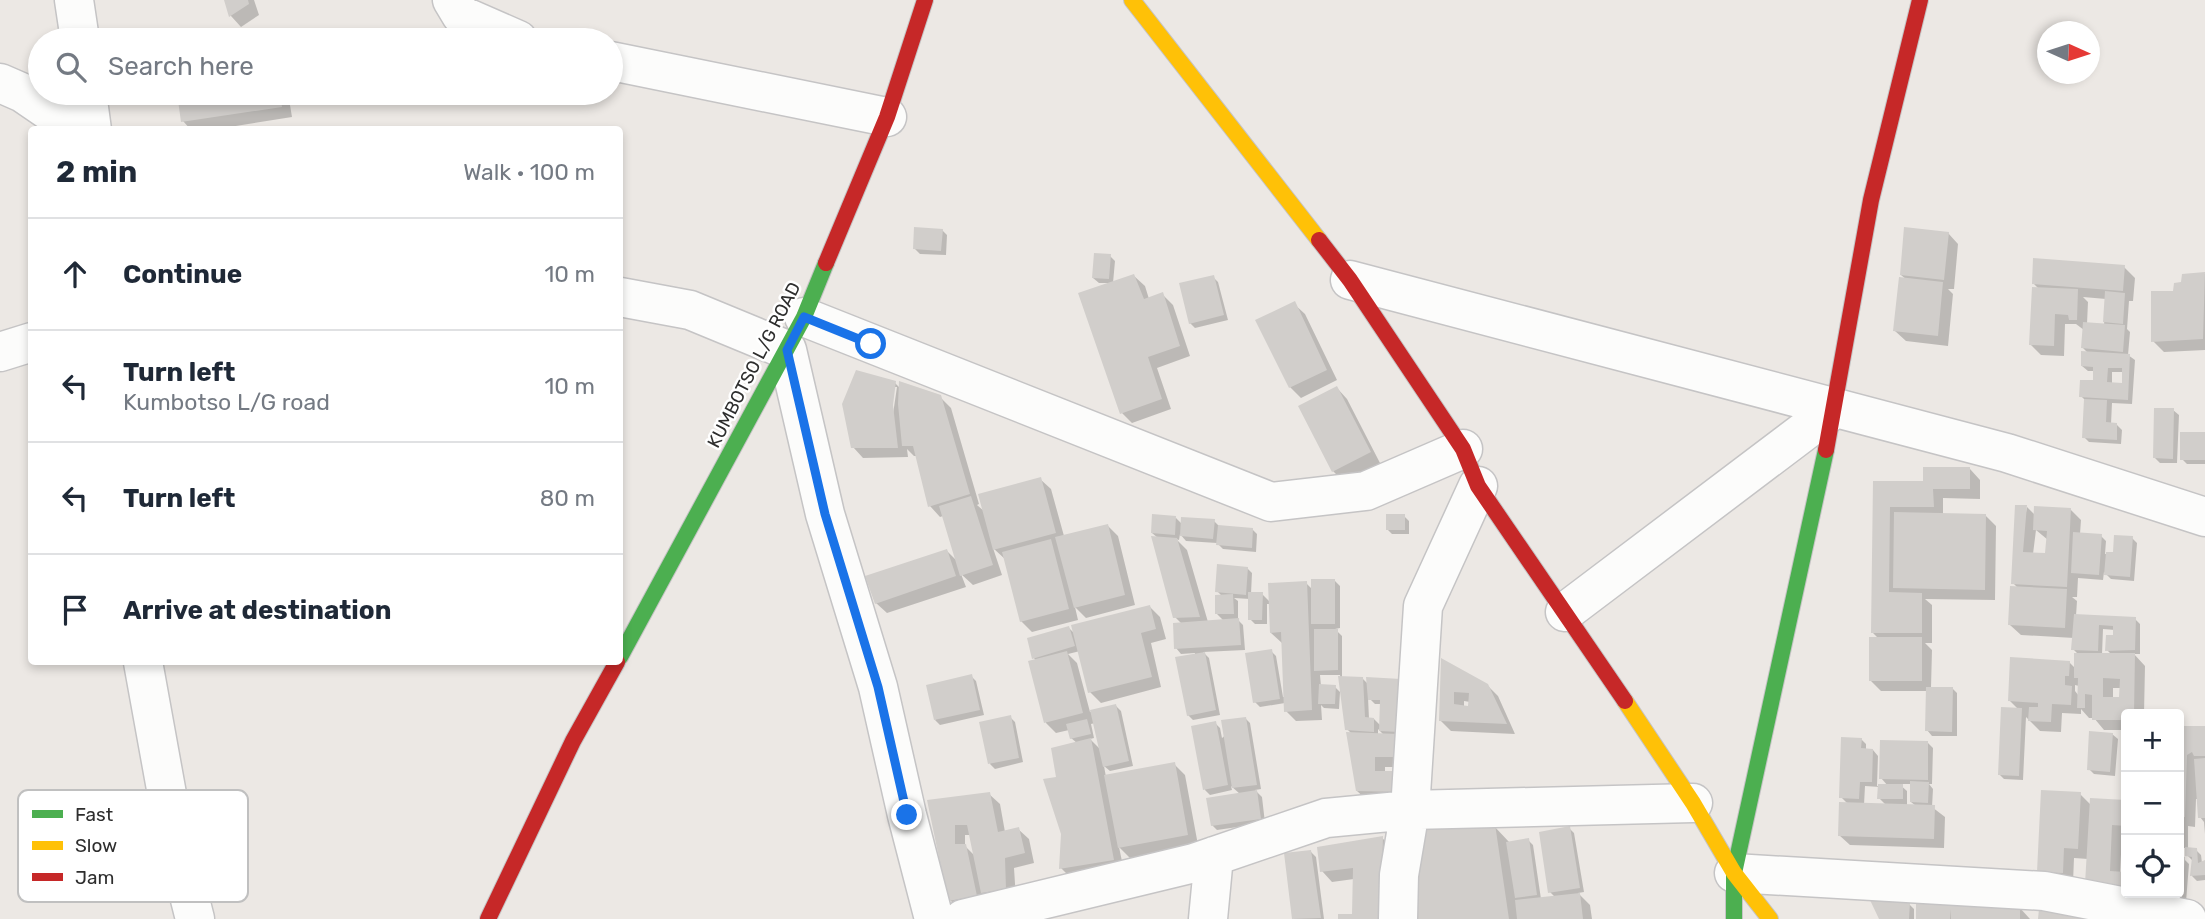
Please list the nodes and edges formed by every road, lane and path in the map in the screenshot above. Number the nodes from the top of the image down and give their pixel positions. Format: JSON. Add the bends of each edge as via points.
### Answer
{"nodes":[{"id":1,"x":74,"y":0,"type":"edge"},
{"id":2,"x":452,"y":0,"type":"edge"},
{"id":3,"x":925,"y":0,"type":"edge"},
{"id":4,"x":1132,"y":0,"type":"edge"},
{"id":5,"x":1920,"y":0,"type":"edge"},
{"id":6,"x":78,"y":28,"type":"edge"},
{"id":7,"x":491,"y":28,"type":"edge"},
{"id":8,"x":623,"y":63,"type":"edge"},
{"id":9,"x":0,"y":83,"type":"edge"},
{"id":10,"x":28,"y":96,"type":"edge"},
{"id":11,"x":41,"y":105,"type":"edge"},
{"id":12,"x":89,"y":105,"type":"edge"},
{"id":13,"x":887,"y":117,"type":"junction"},
{"id":14,"x":71,"y":126,"type":"edge"},
{"id":15,"x":91,"y":126,"type":"edge"},
{"id":16,"x":1350,"y":280,"type":"junction"},
{"id":17,"x":623,"y":298,"type":"edge"},
{"id":18,"x":804,"y":317,"type":"junction"},
{"id":19,"x":28,"y":343,"type":"edge"},
{"id":20,"x":787,"y":350,"type":"junction"},
{"id":21,"x":0,"y":352,"type":"edge"},
{"id":22,"x":1835,"y":408,"type":"junction"},
{"id":23,"x":1463,"y":449,"type":"junction"},
{"id":24,"x":1478,"y":486,"type":"junction"},
{"id":25,"x":2205,"y":517,"type":"edge"},
{"id":26,"x":1565,"y":612,"type":"junction"},
{"id":27,"x":623,"y":651,"type":"edge"},
{"id":28,"x":144,"y":665,"type":"edge"},
{"id":29,"x":615,"y":665,"type":"edge"},
{"id":30,"x":166,"y":790,"type":"edge"},
{"id":31,"x":1693,"y":803,"type":"junction"},
{"id":32,"x":1410,"y":810,"type":"junction"},
{"id":33,"x":1214,"y":856,"type":"junction"},
{"id":34,"x":1734,"y":873,"type":"junction"},
{"id":35,"x":191,"y":902,"type":"edge"},
{"id":36,"x":195,"y":919,"type":"edge"},
{"id":37,"x":488,"y":919,"type":"edge"},
{"id":38,"x":934,"y":919,"type":"edge"},
{"id":39,"x":963,"y":919,"type":"edge"},
{"id":40,"x":1208,"y":919,"type":"edge"},
{"id":41,"x":1398,"y":919,"type":"edge"},
{"id":42,"x":1734,"y":919,"type":"edge"},
{"id":43,"x":1770,"y":919,"type":"edge"},
{"id":44,"x":2187,"y":919,"type":"edge"}],
"edges":[{"from":1,"to":6,"type":"street"},
{"from":2,"to":7,"type":"street","via":[[461,15]]},
{"from":3,"to":13,"type":"street","name":"KUMBOTSO L/G ROAD"},
{"from":4,"to":16,"type":"street"},
{"from":5,"to":22,"type":"street","via":[[1871,200]]},
{"from":8,"to":13,"type":"street"},
{"from":9,"to":10,"type":"street"},
{"from":11,"to":14,"type":"street"},
{"from":12,"to":15,"type":"street"},
{"from":13,"to":18,"type":"street","name":"KUMBOTSO L/G ROAD"},
{"from":16,"to":22,"type":"street"},
{"from":16,"to":23,"type":"street"},
{"from":17,"to":20,"type":"street","via":[[690,310]]},
{"from":18,"to":20,"type":"street","name":"KUMBOTSO L/G ROAD"},
{"from":18,"to":23,"type":"street","via":[[1271,502],[1366,491]]},
{"from":19,"to":21,"type":"street"},
{"from":20,"to":27,"type":"street","name":"KUMBOTSO L/G ROAD"},
{"from":20,"to":38,"type":"street","via":[[817,480],[878,687]]},
{"from":22,"to":25,"type":"street","via":[[2007,453]]},
{"from":22,"to":26,"type":"street"},
{"from":22,"to":34,"type":"street"},
{"from":23,"to":24,"type":"street"},
{"from":24,"to":26,"type":"street"},
{"from":24,"to":32,"type":"street","via":[[1423,606]]},
{"from":26,"to":31,"type":"street"},
{"from":28,"to":30,"type":"street"},
{"from":29,"to":37,"type":"street","via":[[573,741]]},
{"from":31,"to":32,"type":"street"},
{"from":31,"to":34,"type":"street"},
{"from":32,"to":33,"type":"street","via":[[1326,818]]},
{"from":32,"to":41,"type":"street","via":[[1399,875]]},
{"from":33,"to":39,"type":"street"},
{"from":33,"to":40,"type":"street"},
{"from":34,"to":42,"type":"street"},
{"from":34,"to":43,"type":"street"},
{"from":34,"to":44,"type":"street","via":[[2044,891]]},
{"from":35,"to":36,"type":"street"}]}
